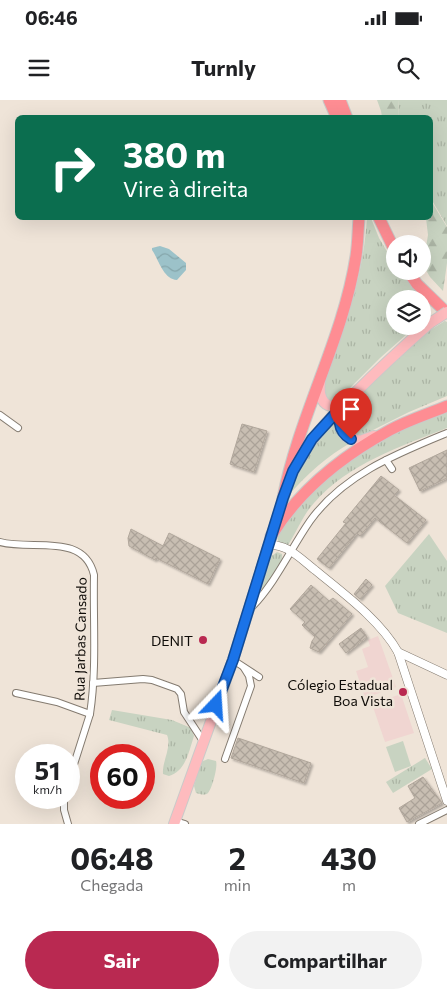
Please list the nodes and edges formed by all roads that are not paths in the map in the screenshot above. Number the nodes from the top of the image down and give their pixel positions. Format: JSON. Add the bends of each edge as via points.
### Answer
{"nodes":[{"id":1,"x":329,"y":100,"type":"edge"},
{"id":2,"x":340,"y":100,"type":"edge"},
{"id":3,"x":336,"y":115,"type":"edge"},
{"id":4,"x":346,"y":115,"type":"edge"},
{"id":5,"x":359,"y":220,"type":"edge"},
{"id":6,"x":380,"y":220,"type":"edge"},
{"id":7,"x":388,"y":220,"type":"edge"},
{"id":8,"x":387,"y":235,"type":"edge"},
{"id":9,"x":395,"y":235,"type":"edge"},
{"id":10,"x":414,"y":280,"type":"edge"},
{"id":11,"x":425,"y":280,"type":"edge"},
{"id":12,"x":447,"y":303,"type":"edge"},
{"id":13,"x":447,"y":312,"type":"edge"},
{"id":14,"x":321,"y":376,"type":"junction"},
{"id":15,"x":345,"y":403,"type":"junction"},
{"id":16,"x":447,"y":406,"type":"edge"},
{"id":17,"x":0,"y":415,"type":"edge"},
{"id":18,"x":18,"y":428,"type":"dead end"},
{"id":19,"x":391,"y":429,"type":"junction"},
{"id":20,"x":447,"y":432,"type":"edge"},
{"id":21,"x":386,"y":460,"type":"junction"},
{"id":22,"x":392,"y":469,"type":"dead end"},
{"id":23,"x":283,"y":498,"type":"junction"},
{"id":24,"x":270,"y":540,"type":"junction"},
{"id":25,"x":0,"y":542,"type":"edge"},
{"id":26,"x":291,"y":551,"type":"junction"},
{"id":27,"x":247,"y":612,"type":"junction"},
{"id":28,"x":398,"y":652,"type":"junction"},
{"id":29,"x":233,"y":660,"type":"junction"},
{"id":30,"x":244,"y":668,"type":"junction"},
{"id":31,"x":447,"y":675,"type":"edge"},
{"id":32,"x":259,"y":677,"type":"dead end"},
{"id":33,"x":93,"y":683,"type":"junction"},
{"id":34,"x":16,"y":693,"type":"dead end"},
{"id":35,"x":90,"y":714,"type":"junction"},
{"id":36,"x":203,"y":741,"type":"junction"},
{"id":37,"x":80,"y":745,"type":"edge"},
{"id":38,"x":225,"y":759,"type":"dead end"},
{"id":39,"x":447,"y":801,"type":"edge"},
{"id":40,"x":64,"y":809,"type":"edge"},
{"id":41,"x":447,"y":810,"type":"edge"},
{"id":42,"x":178,"y":823,"type":"edge"},
{"id":43,"x":68,"y":824,"type":"edge"},
{"id":44,"x":419,"y":824,"type":"edge"}],
"edges":[{"from":1,"to":3,"type":"highway"},
{"from":2,"to":4,"type":"highway"},
{"from":5,"to":14,"type":"highway","via":[[357,255],[351,282]]},
{"from":6,"to":8,"type":"highway"},
{"from":7,"to":9,"type":"highway"},
{"from":10,"to":13,"type":"highway"},
{"from":11,"to":12,"type":"highway"},
{"from":13,"to":15,"type":"main road","bridge":true,"via":[[430,323]]},
{"from":14,"to":15,"type":"main road","via":[[320,392],[324,402],[332,407]]},
{"from":14,"to":23,"type":"highway"},
{"from":15,"to":19,"type":"main road","via":[[339,423],[351,439],[360,441]]},
{"from":15,"to":23,"type":"main road","via":[[309,443]]},
{"from":16,"to":19,"type":"highway"},
{"from":17,"to":18,"type":"street"},
{"from":19,"to":24,"type":"highway","via":[[321,475],[291,507]]},
{"from":20,"to":21,"type":"street"},
{"from":21,"to":22,"type":"street"},
{"from":21,"to":26,"type":"street","via":[[333,494]]},
{"from":23,"to":24,"type":"main road"},
{"from":24,"to":26,"type":"street"},
{"from":24,"to":27,"type":"main road"},
{"from":25,"to":33,"type":"street","name":"Rua Jarbas Cansado","via":[[65,547],[88,559],[94,575]]},
{"from":26,"to":27,"type":"street","via":[[264,594]]},
{"from":26,"to":28,"type":"street","via":[[344,594],[386,634]]},
{"from":27,"to":29,"type":"main road"},
{"from":28,"to":31,"type":"street"},
{"from":28,"to":39,"type":"street"},
{"from":29,"to":30,"type":"street"},
{"from":29,"to":36,"type":"main road"},
{"from":30,"to":32,"type":"street"},
{"from":30,"to":38,"type":"street","via":[[251,686]]},
{"from":33,"to":35,"type":"street","name":"Rua Jarbas Cansado"},
{"from":33,"to":36,"type":"street","via":[[143,679],[177,689],[181,692],[184,712]]},
{"from":34,"to":35,"type":"street","via":[[57,702]]},
{"from":35,"to":37,"type":"street","name":"Rua Jarbas Cansado"},
{"from":36,"to":42,"type":"main road"},
{"from":40,"to":43,"type":"street"},
{"from":41,"to":44,"type":"street"}]}
